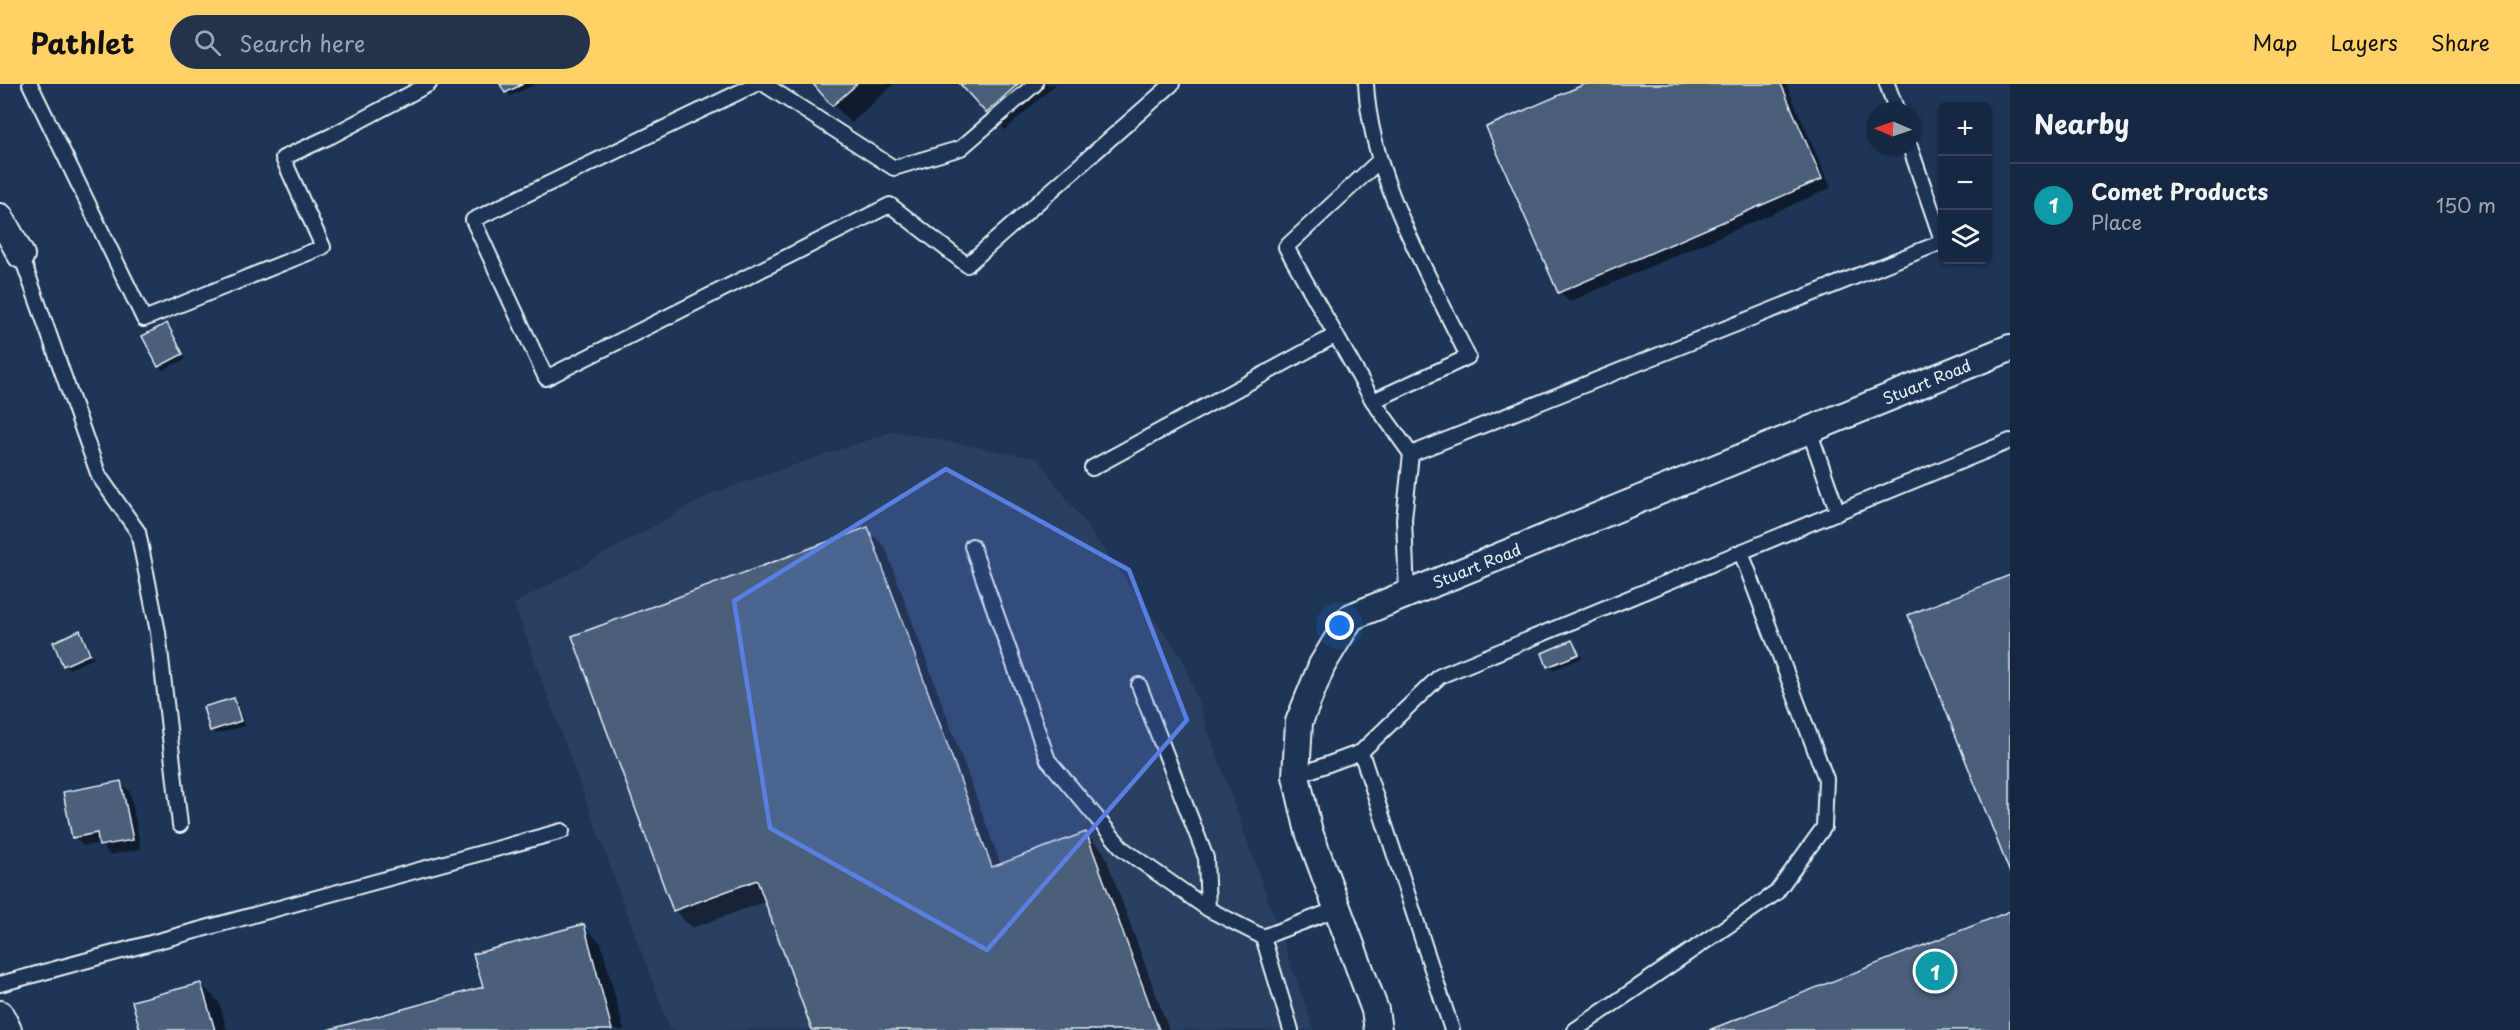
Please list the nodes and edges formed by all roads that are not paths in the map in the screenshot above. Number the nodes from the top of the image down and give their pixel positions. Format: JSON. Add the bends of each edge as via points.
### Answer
{"nodes":[{"id":1,"x":30,"y":84,"type":"edge"},
{"id":2,"x":429,"y":84,"type":"edge"},
{"id":3,"x":756,"y":84,"type":"edge"},
{"id":4,"x":764,"y":84,"type":"edge"},
{"id":5,"x":1035,"y":84,"type":"edge"},
{"id":6,"x":1172,"y":84,"type":"edge"},
{"id":7,"x":1366,"y":84,"type":"edge"},
{"id":8,"x":1887,"y":84,"type":"edge"},
{"id":9,"x":1894,"y":102,"type":"edge"},
{"id":10,"x":1913,"y":156,"type":"edge"},
{"id":11,"x":1380,"y":160,"type":"junction"},
{"id":12,"x":0,"y":217,"type":"edge"},
{"id":13,"x":1938,"y":229,"type":"edge"},
{"id":14,"x":1938,"y":243,"type":"edge"},
{"id":15,"x":21,"y":255,"type":"joint"},
{"id":16,"x":1336,"y":334,"type":"junction"},
{"id":17,"x":2010,"y":348,"type":"edge"},
{"id":18,"x":1373,"y":401,"type":"junction"},
{"id":19,"x":1809,"y":430,"type":"junction"},
{"id":20,"x":2010,"y":441,"type":"edge"},
{"id":21,"x":1411,"y":454,"type":"junction"},
{"id":22,"x":1092,"y":468,"type":"dead end"},
{"id":23,"x":1838,"y":513,"type":"junction"},
{"id":24,"x":972,"y":546,"type":"dead end"},
{"id":25,"x":1741,"y":552,"type":"junction"},
{"id":26,"x":1407,"y":594,"type":"junction"},
{"id":27,"x":1139,"y":685,"type":"dead end"},
{"id":28,"x":1361,"y":752,"type":"junction"},
{"id":29,"x":1296,"y":776,"type":"junction"},
{"id":30,"x":180,"y":825,"type":"dead end"},
{"id":31,"x":562,"y":831,"type":"dead end"},
{"id":32,"x":1208,"y":909,"type":"junction"},
{"id":33,"x":1337,"y":909,"type":"junction"},
{"id":34,"x":1263,"y":937,"type":"junction"},
{"id":35,"x":0,"y":984,"type":"edge"},
{"id":36,"x":1290,"y":1030,"type":"edge"},
{"id":37,"x":1378,"y":1030,"type":"edge"},
{"id":38,"x":1452,"y":1030,"type":"edge"},
{"id":39,"x":1575,"y":1030,"type":"edge"}],
"edges":[{"from":1,"to":2,"type":"lane","via":[[144,320],[323,247],[284,158]]},
{"from":3,"to":6,"type":"lane","via":[[473,219],[546,378],[890,205],[967,265]]},
{"from":4,"to":5,"type":"lane","via":[[894,168],[961,148]]},
{"from":7,"to":11,"type":"lane","via":[[1367,109]]},
{"from":8,"to":9,"type":"lane"},
{"from":10,"to":13,"type":"lane"},
{"from":11,"to":16,"type":"lane","via":[[1286,247]]},
{"from":11,"to":18,"type":"lane","via":[[1385,180],[1468,357]]},
{"from":12,"to":15,"type":"street"},
{"from":14,"to":21,"type":"lane"},
{"from":15,"to":30,"type":"lane","via":[[99,476],[138,532],[158,632]]},
{"from":16,"to":18,"type":"lane"},
{"from":16,"to":22,"type":"lane"},
{"from":17,"to":19,"type":"street","name":"Stuart Road"},
{"from":18,"to":21,"type":"lane"},
{"from":19,"to":23,"type":"lane"},
{"from":19,"to":26,"type":"street","name":"Stuart Road"},
{"from":20,"to":23,"type":"lane"},
{"from":21,"to":26,"type":"lane","via":[[1404,519]]},
{"from":23,"to":25,"type":"lane"},
{"from":24,"to":32,"type":"lane","via":[[1048,760],[1123,849]]},
{"from":25,"to":28,"type":"lane","via":[[1440,676]]},
{"from":25,"to":39,"type":"lane","via":[[1826,779],[1824,827],[1776,893]]},
{"from":26,"to":29,"type":"street","name":"Stuart Road","via":[[1351,617],[1322,665],[1299,722]]},
{"from":27,"to":32,"type":"lane","via":[[1206,858]]},
{"from":28,"to":29,"type":"lane"},
{"from":28,"to":38,"type":"lane"},
{"from":29,"to":33,"type":"street","name":"Stuart Road","via":[[1309,832]]},
{"from":31,"to":35,"type":"lane"},
{"from":32,"to":34,"type":"lane"},
{"from":33,"to":34,"type":"lane"},
{"from":33,"to":37,"type":"street","name":"Stuart Road","via":[[1375,1010]]},
{"from":34,"to":36,"type":"lane"}]}
